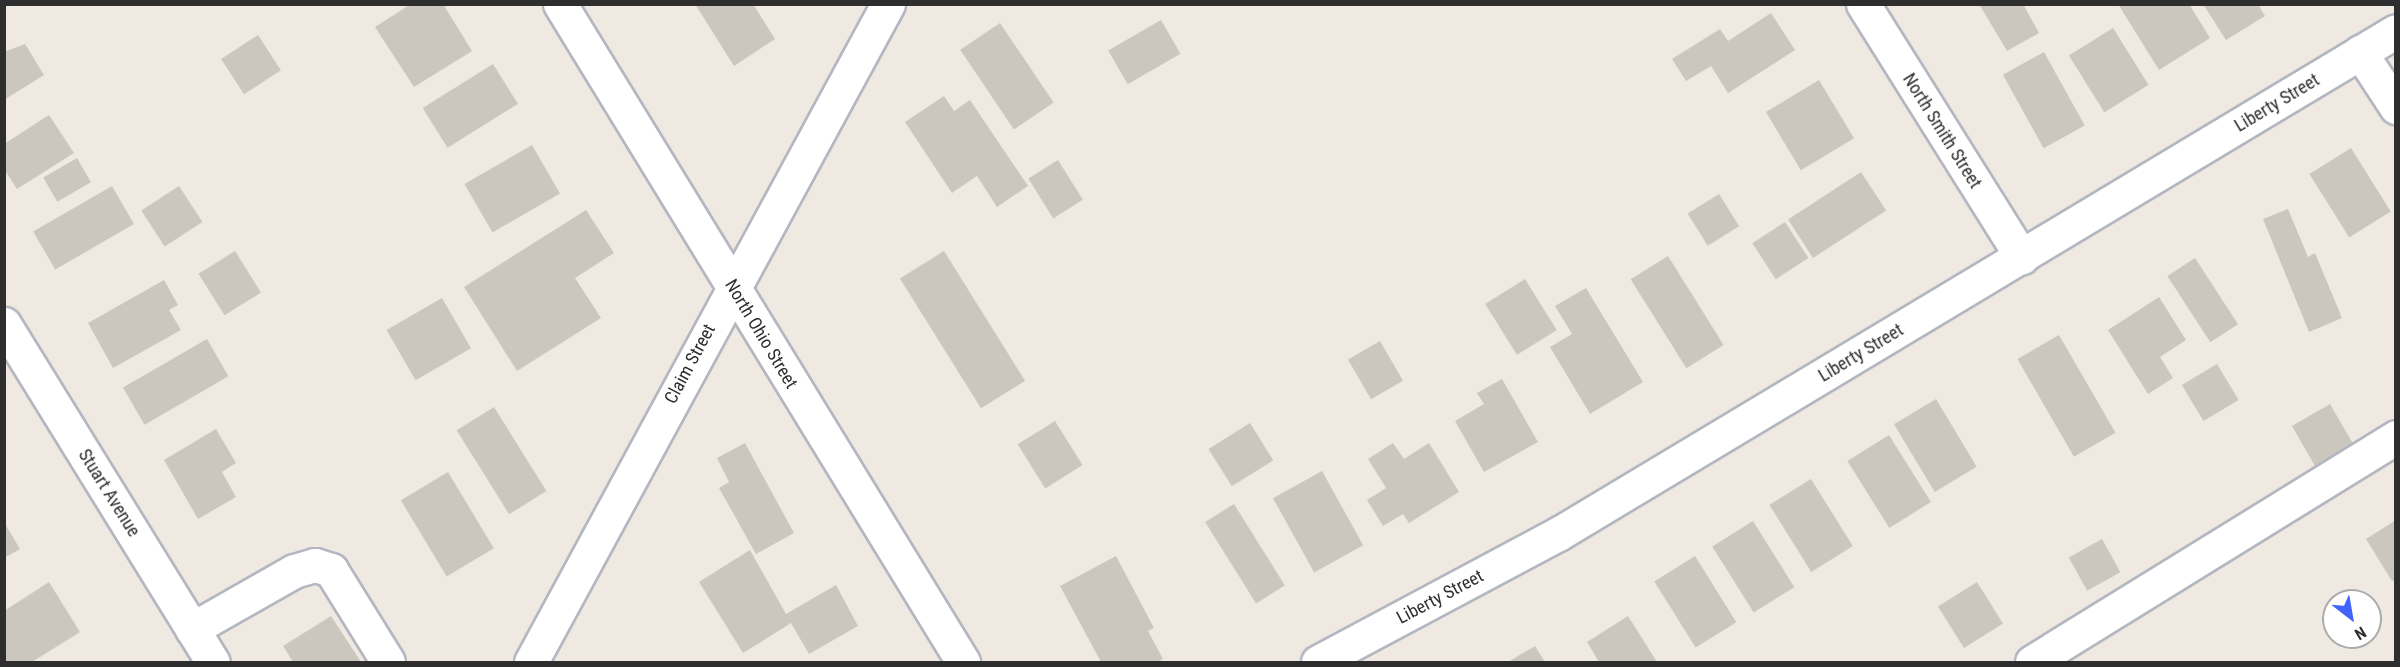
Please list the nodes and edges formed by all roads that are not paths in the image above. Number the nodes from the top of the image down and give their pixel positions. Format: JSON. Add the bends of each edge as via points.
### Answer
{"nodes":[{"id":1,"x":560,"y":4,"type":"edge"},
{"id":2,"x":888,"y":4,"type":"edge"},
{"id":3,"x":1863,"y":4,"type":"edge"},
{"id":4,"x":2396,"y":31,"type":"edge"},
{"id":5,"x":2360,"y":52,"type":"junction"},
{"id":6,"x":2396,"y":107,"type":"edge"},
{"id":7,"x":2022,"y":257,"type":"junction"},
{"id":8,"x":732,"y":285,"type":"junction"},
{"id":9,"x":4,"y":324,"type":"edge"},
{"id":10,"x":2396,"y":437,"type":"edge"},
{"id":11,"x":192,"y":629,"type":"junction"},
{"id":12,"x":213,"y":663,"type":"edge"},
{"id":13,"x":388,"y":663,"type":"edge"},
{"id":14,"x":531,"y":663,"type":"edge"},
{"id":15,"x":963,"y":663,"type":"edge"},
{"id":16,"x":1318,"y":663,"type":"edge"},
{"id":17,"x":2032,"y":663,"type":"edge"}],
"edges":[{"from":1,"to":8,"type":"street","name":"North Ohio Street"},
{"from":2,"to":8,"type":"street","name":"Claim Street"},
{"from":3,"to":7,"type":"street","name":"North Smith Street"},
{"from":4,"to":5,"type":"street","name":"Liberty Street"},
{"from":5,"to":6,"type":"street"},
{"from":5,"to":7,"type":"street","name":"Liberty Street"},
{"from":7,"to":16,"type":"street","name":"Liberty Street","via":[[1558,534]]},
{"from":8,"to":14,"type":"street","name":"Claim Street"},
{"from":8,"to":15,"type":"street","name":"North Ohio Street"},
{"from":9,"to":11,"type":"street","name":"Stuart Avenue"},
{"from":10,"to":17,"type":"street"},
{"from":11,"to":12,"type":"street","name":"Stuart Avenue"},
{"from":11,"to":13,"type":"street","via":[[294,571],[315,565],[331,570]]}]}
